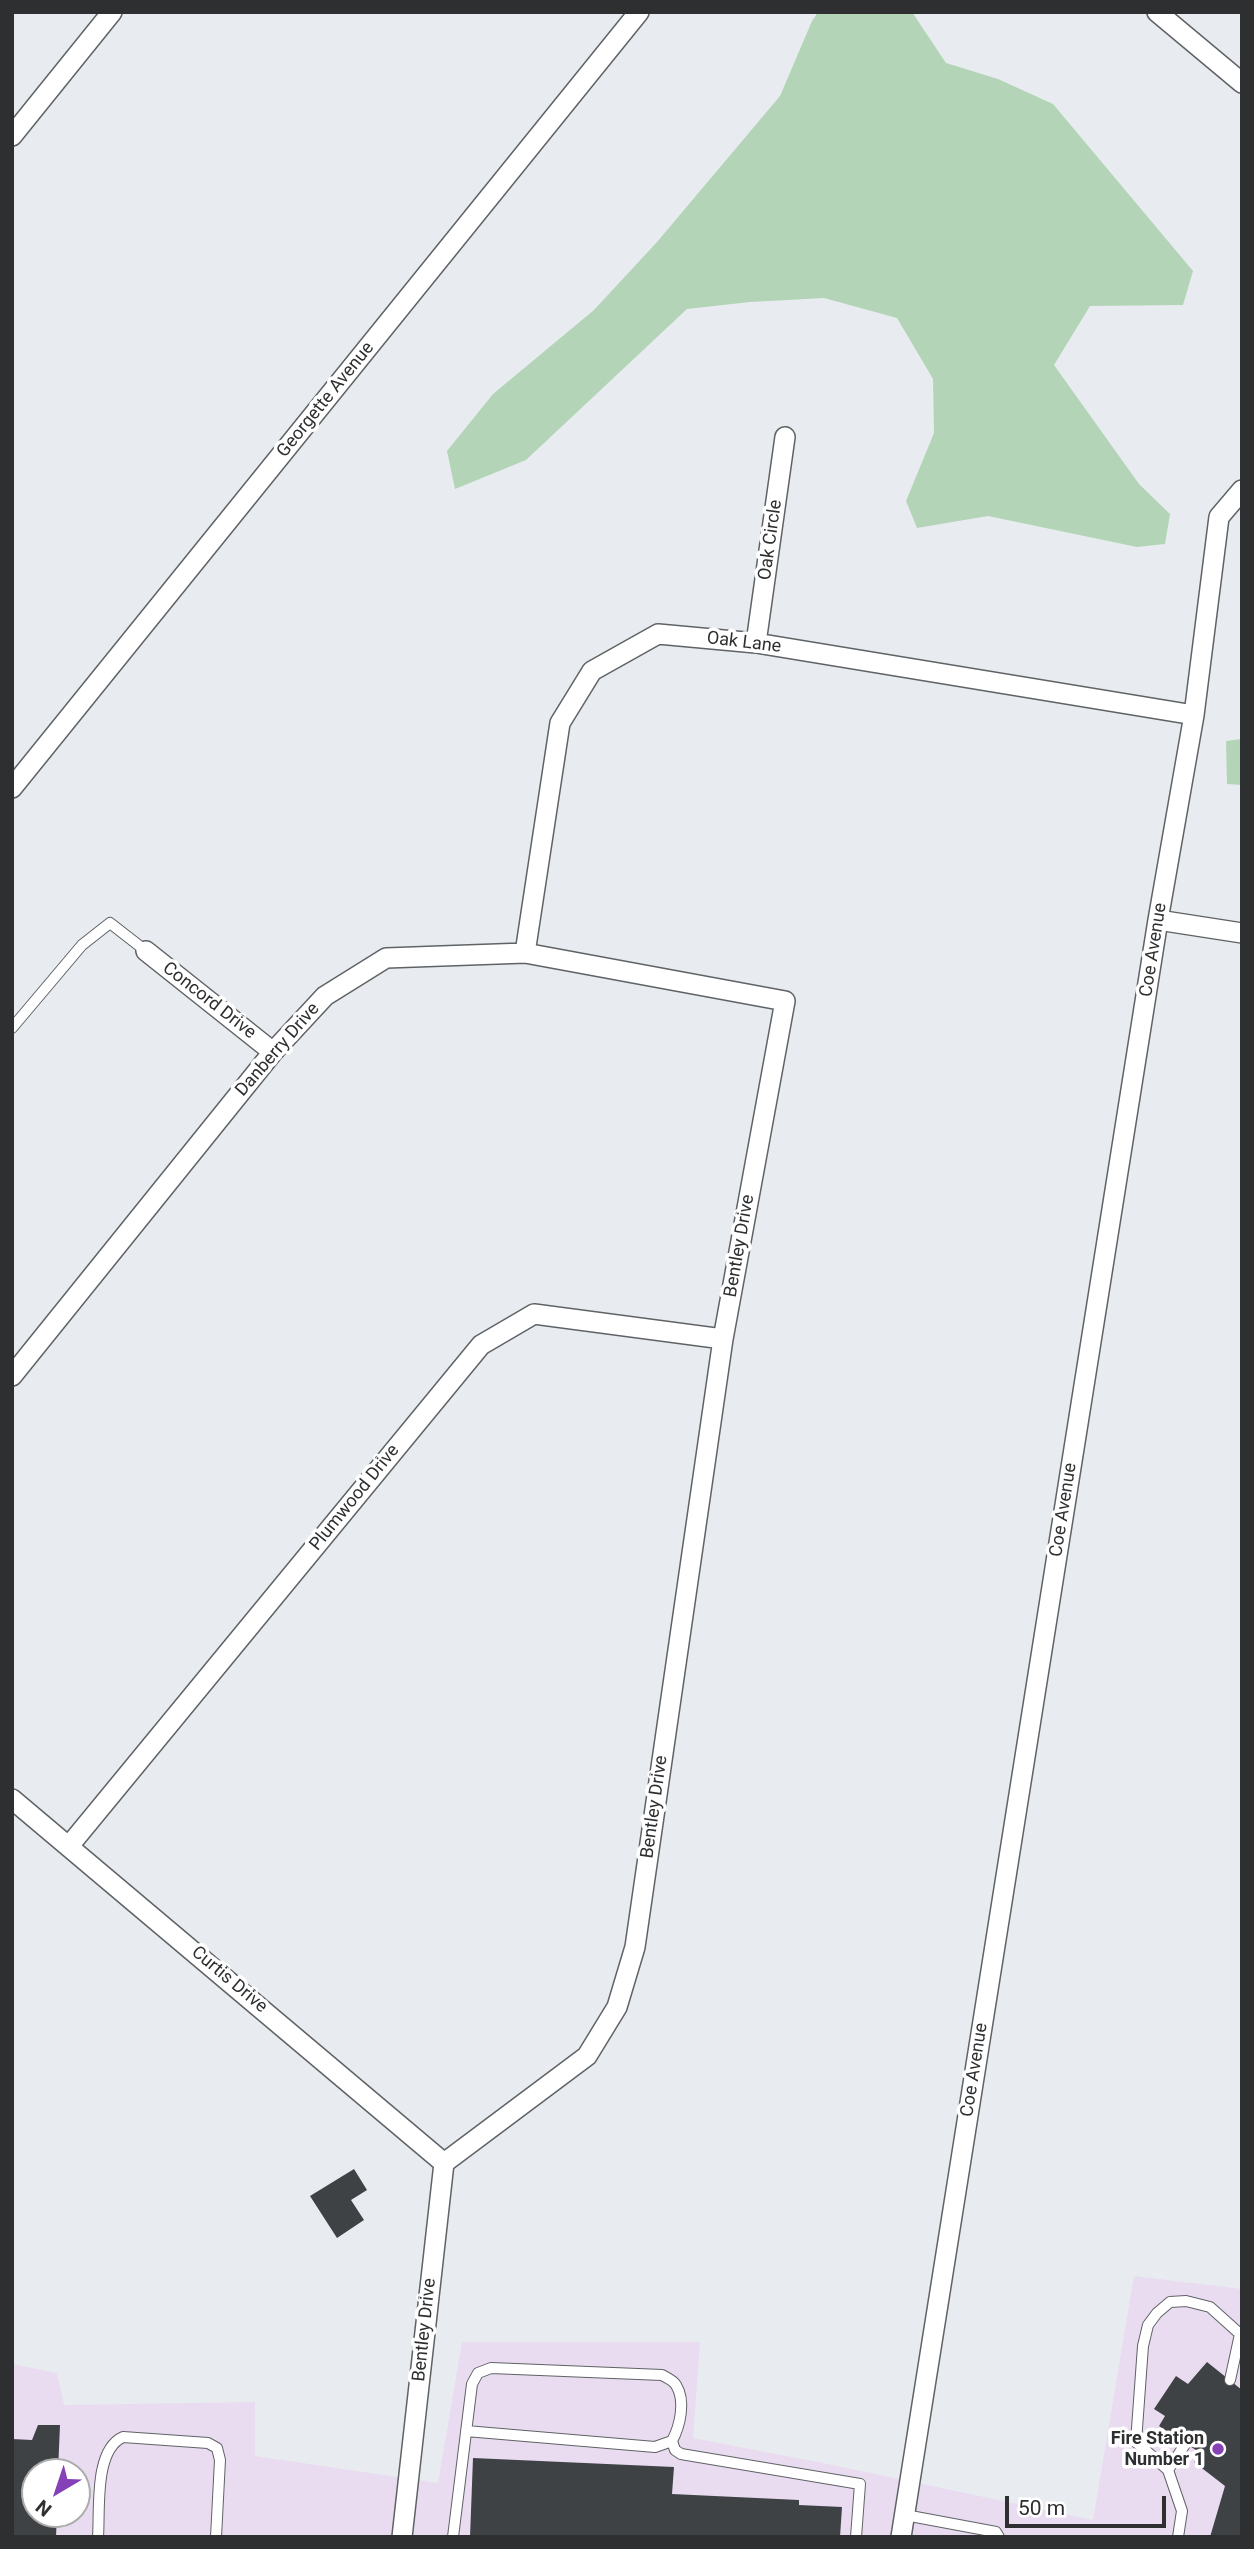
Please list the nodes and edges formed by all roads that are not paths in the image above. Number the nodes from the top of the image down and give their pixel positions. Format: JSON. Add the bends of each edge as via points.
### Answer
{"nodes":[{"id":1,"x":113,"y":12,"type":"edge"},
{"id":2,"x":639,"y":12,"type":"edge"},
{"id":3,"x":1157,"y":12,"type":"edge"},
{"id":4,"x":1242,"y":83,"type":"edge"},
{"id":5,"x":12,"y":136,"type":"edge"},
{"id":6,"x":785,"y":437,"type":"dead end"},
{"id":7,"x":1242,"y":490,"type":"edge"},
{"id":8,"x":756,"y":643,"type":"junction"},
{"id":9,"x":1194,"y":715,"type":"junction"},
{"id":10,"x":12,"y":788,"type":"edge"},
{"id":11,"x":1158,"y":920,"type":"junction"},
{"id":12,"x":1242,"y":933,"type":"edge"},
{"id":13,"x":146,"y":951,"type":"joint"},
{"id":14,"x":525,"y":953,"type":"junction"},
{"id":15,"x":785,"y":1001,"type":"joint"},
{"id":16,"x":12,"y":1028,"type":"edge"},
{"id":17,"x":273,"y":1052,"type":"junction"},
{"id":18,"x":723,"y":1339,"type":"junction"},
{"id":19,"x":12,"y":1376,"type":"edge"},
{"id":20,"x":12,"y":1799,"type":"edge"},
{"id":21,"x":69,"y":1846,"type":"junction"},
{"id":22,"x":444,"y":2163,"type":"junction"},
{"id":23,"x":1230,"y":2381,"type":"dead end"},
{"id":24,"x":466,"y":2431,"type":"junction"},
{"id":25,"x":672,"y":2441,"type":"junction"},
{"id":26,"x":1186,"y":2443,"type":"dead end"},
{"id":27,"x":1168,"y":2470,"type":"junction"},
{"id":28,"x":905,"y":2515,"type":"junction"},
{"id":29,"x":98,"y":2537,"type":"edge"},
{"id":30,"x":216,"y":2537,"type":"edge"},
{"id":31,"x":402,"y":2537,"type":"edge"},
{"id":32,"x":453,"y":2537,"type":"edge"},
{"id":33,"x":856,"y":2537,"type":"edge"},
{"id":34,"x":901,"y":2537,"type":"edge"},
{"id":35,"x":999,"y":2537,"type":"edge"},
{"id":36,"x":1178,"y":2537,"type":"edge"}],
"edges":[{"from":1,"to":5,"type":"street"},
{"from":2,"to":10,"type":"street","name":"Georgette Avenue"},
{"from":3,"to":4,"type":"street"},
{"from":6,"to":8,"type":"street","name":"Oak Circle"},
{"from":7,"to":9,"type":"street","name":"Coe Avenue","via":[[1219,517]]},
{"from":8,"to":9,"type":"street","name":"Oak Lane"},
{"from":8,"to":14,"type":"street","name":"Oak Lane","via":[[658,634],[592,671],[560,723]]},
{"from":9,"to":11,"type":"street","name":"Coe Avenue"},
{"from":11,"to":12,"type":"street"},
{"from":11,"to":28,"type":"street","name":"Coe Avenue"},
{"from":13,"to":16,"type":"lane","via":[[110,923],[82,945]]},
{"from":13,"to":17,"type":"street","name":"Concord Drive"},
{"from":14,"to":15,"type":"street","name":"Danberry Drive"},
{"from":14,"to":17,"type":"street","name":"Danberry Drive","via":[[386,958],[325,996]]},
{"from":15,"to":18,"type":"street","name":"Bentley Drive"},
{"from":17,"to":19,"type":"street","name":"Danberry Drive"},
{"from":18,"to":21,"type":"street","name":"Plumwood Drive","via":[[534,1314],[481,1345]]},
{"from":18,"to":22,"type":"street","name":"Bentley Drive","via":[[635,1947],[617,2007],[587,2056]]},
{"from":20,"to":21,"type":"street","name":"Curtis Drive"},
{"from":21,"to":22,"type":"street","name":"Curtis Drive"},
{"from":22,"to":31,"type":"street","name":"Bentley Drive"},
{"from":23,"to":27,"type":"lane","via":[[1240,2334],[1210,2307],[1170,2302],[1157,2313],[1143,2346],[1136,2442]]},
{"from":24,"to":25,"type":"lane","via":[[655,2447]]},
{"from":24,"to":25,"type":"lane","via":[[472,2384],[478,2373],[491,2368],[662,2375],[675,2383],[680,2396],[680,2427]]},
{"from":24,"to":32,"type":"lane"},
{"from":25,"to":33,"type":"lane","via":[[681,2454],[860,2484]]},
{"from":26,"to":27,"type":"lane"},
{"from":27,"to":36,"type":"lane","via":[[1182,2511]]},
{"from":28,"to":34,"type":"street","name":"Coe Avenue"},
{"from":28,"to":35,"type":"lane","via":[[996,2532]]},
{"from":29,"to":30,"type":"lane","via":[[103,2462],[123,2437],[208,2443],[217,2448]]}]}
